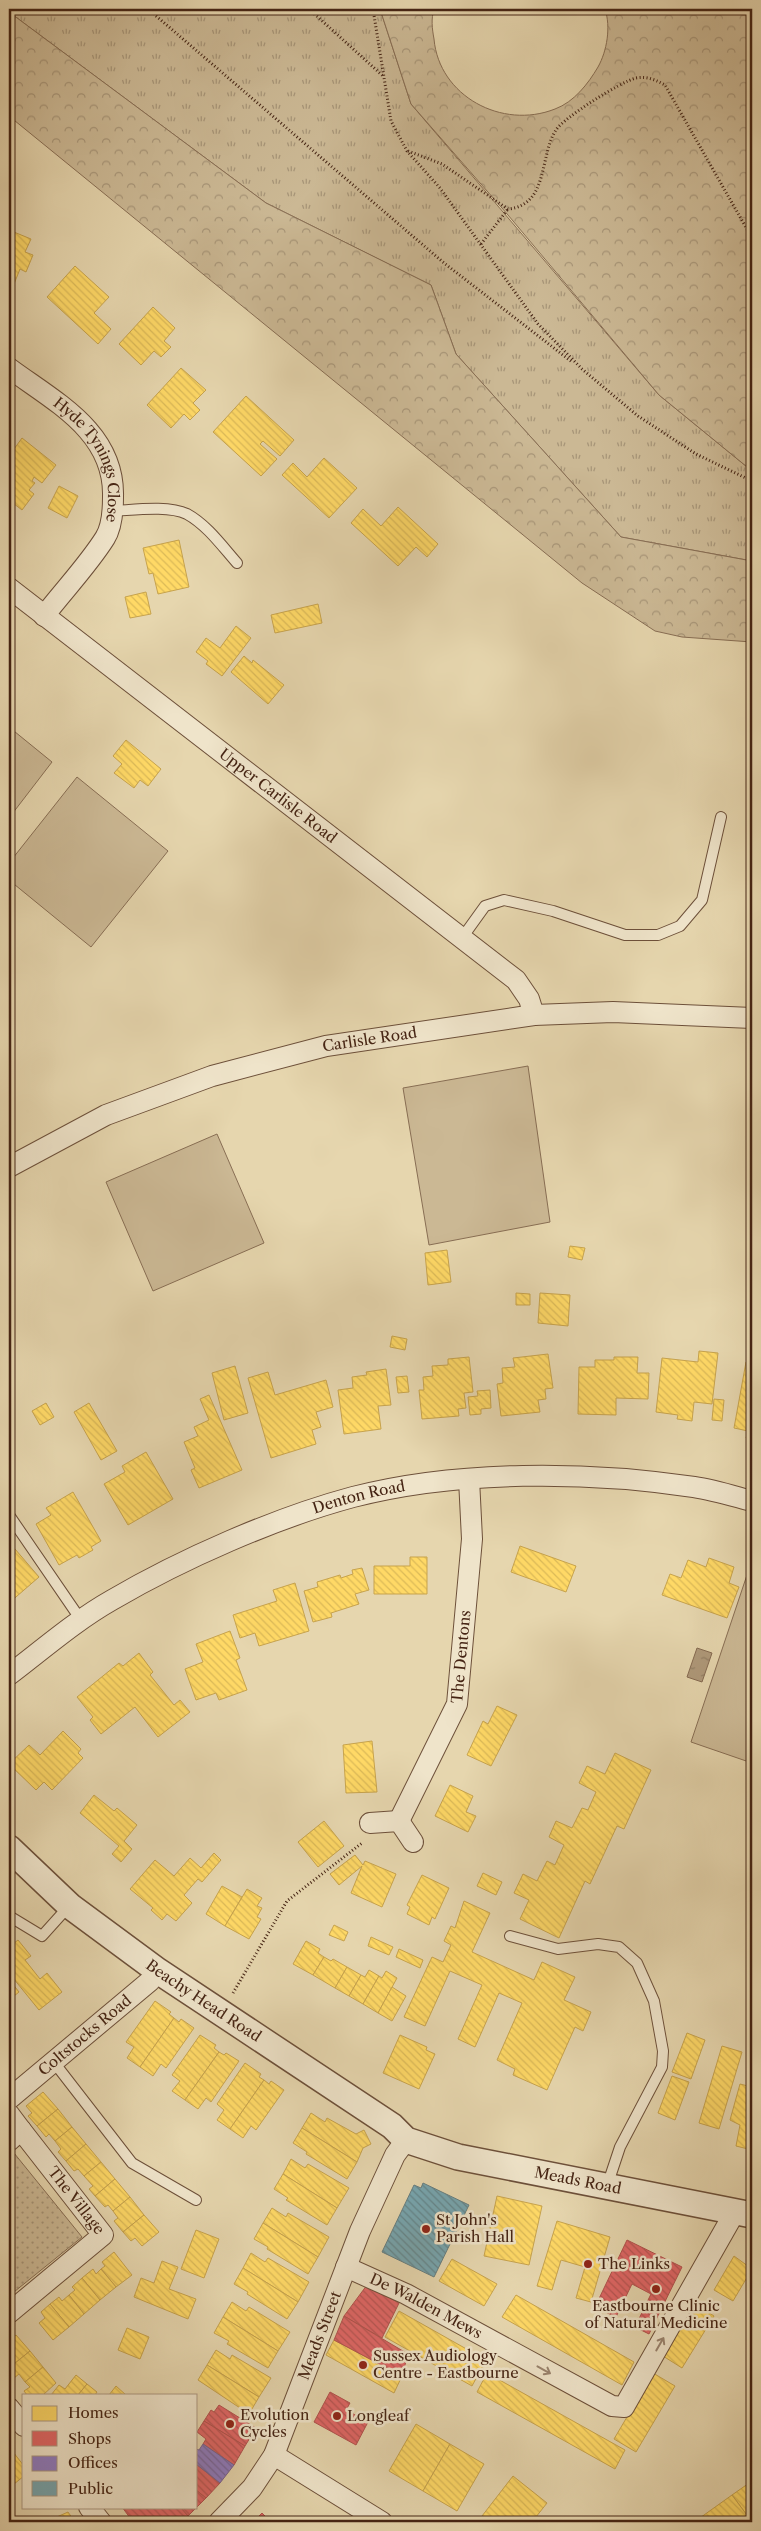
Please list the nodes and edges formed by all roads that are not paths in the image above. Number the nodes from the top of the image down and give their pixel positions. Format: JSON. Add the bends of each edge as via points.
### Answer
{"nodes":[{"id":1,"x":9,"y":368,"type":"edge"},
{"id":2,"x":113,"y":511,"type":"junction"},
{"id":3,"x":237,"y":563,"type":"dead end"},
{"id":4,"x":9,"y":588,"type":"edge"},
{"id":5,"x":44,"y":616,"type":"junction"},
{"id":6,"x":721,"y":817,"type":"dead end"},
{"id":7,"x":462,"y":938,"type":"junction"},
{"id":8,"x":534,"y":1014,"type":"junction"},
{"id":9,"x":752,"y":1018,"type":"edge"},
{"id":10,"x":9,"y":1167,"type":"edge"},
{"id":11,"x":469,"y":1479,"type":"junction"},
{"id":12,"x":752,"y":1501,"type":"edge"},
{"id":13,"x":9,"y":1515,"type":"edge"},
{"id":14,"x":81,"y":1620,"type":"junction"},
{"id":15,"x":9,"y":1675,"type":"edge"},
{"id":16,"x":399,"y":1821,"type":"junction"},
{"id":17,"x":370,"y":1823,"type":"road end"},
{"id":18,"x":413,"y":1842,"type":"dead end"},
{"id":19,"x":9,"y":1848,"type":"edge"},
{"id":20,"x":70,"y":1906,"type":"junction"},
{"id":21,"x":9,"y":1916,"type":"edge"},
{"id":22,"x":510,"y":1936,"type":"dead end"},
{"id":23,"x":158,"y":1971,"type":"junction"},
{"id":24,"x":53,"y":2061,"type":"junction"},
{"id":25,"x":9,"y":2098,"type":"edge"},
{"id":26,"x":9,"y":2114,"type":"edge"},
{"id":27,"x":15,"y":2136,"type":"edge"},
{"id":28,"x":406,"y":2140,"type":"junction"},
{"id":29,"x":607,"y":2186,"type":"junction"},
{"id":30,"x":196,"y":2200,"type":"dead end"},
{"id":31,"x":744,"y":2213,"type":"edge"},
{"id":32,"x":346,"y":2267,"type":"junction"},
{"id":33,"x":9,"y":2313,"type":"edge"},
{"id":34,"x":9,"y":2408,"type":"edge"},
{"id":35,"x":22,"y":2424,"type":"edge"},
{"id":36,"x":274,"y":2455,"type":"junction"},
{"id":37,"x":90,"y":2508,"type":"edge"},
{"id":38,"x":101,"y":2522,"type":"edge"},
{"id":39,"x":219,"y":2522,"type":"edge"},
{"id":40,"x":382,"y":2522,"type":"edge"}],
"edges":[{"from":1,"to":2,"type":"street","name":"Hyde Tynings Close","via":[[75,416],[96,437],[110,463],[114,486]]},
{"from":2,"to":3,"type":"lane","via":[[154,509],[185,514],[207,529]]},
{"from":2,"to":5,"type":"street","name":"Hyde Tynings Close","via":[[106,536]]},
{"from":4,"to":5,"type":"street","name":"Upper Carlisle Road"},
{"from":5,"to":7,"type":"street","name":"Upper Carlisle Road"},
{"from":6,"to":7,"type":"lane","via":[[702,900],[680,926],[658,935],[625,935],[553,911],[504,900],[485,906]]},
{"from":7,"to":8,"type":"street","name":"Upper Carlisle Road","via":[[516,980],[529,999]]},
{"from":8,"to":9,"type":"street","name":"Carlisle Road","via":[[613,1012]]},
{"from":8,"to":10,"type":"street","name":"Carlisle Road","via":[[326,1046],[212,1076],[106,1116]]},
{"from":11,"to":12,"type":"street","name":"Denton Road","via":[[532,1476],[611,1478],[695,1487]]},
{"from":11,"to":14,"type":"street","name":"Denton Road","via":[[353,1497],[290,1518],[162,1573]]},
{"from":11,"to":16,"type":"street","name":"The Dentons","via":[[472,1538],[458,1704]]},
{"from":13,"to":14,"type":"lane"},
{"from":14,"to":15,"type":"street","name":"Denton Road"},
{"from":16,"to":17,"type":"street"},
{"from":16,"to":18,"type":"street"},
{"from":19,"to":20,"type":"street","name":"Beachy Head Road"},
{"from":20,"to":21,"type":"lane","via":[[42,1936]]},
{"from":20,"to":23,"type":"street","name":"Beachy Head Road"},
{"from":22,"to":29,"type":"lane","via":[[558,1949],[598,1944],[619,1947],[637,1963],[654,2001],[664,2050],[662,2067],[620,2146]]},
{"from":23,"to":24,"type":"street","name":"Coltstocks Road"},
{"from":23,"to":28,"type":"street","name":"Beachy Head Road","via":[[392,2126]]},
{"from":24,"to":25,"type":"street","name":"Coltstocks Road"},
{"from":24,"to":30,"type":"lane","via":[[132,2163]]},
{"from":26,"to":27,"type":"street"},
{"from":27,"to":33,"type":"street","name":"The Village","via":[[103,2236]]},
{"from":28,"to":29,"type":"street","name":"Meads Road","via":[[458,2157]]},
{"from":28,"to":32,"type":"street","name":"Meads Street","via":[[396,2155]]},
{"from":29,"to":31,"type":"street","name":"Meads Road"},
{"from":32,"to":31,"type":"street","name":"De Walden Mews","one_way":true,"via":[[406,2294],[619,2408],[624,2407]]},
{"from":32,"to":36,"type":"street","name":"Meads Street"},
{"from":34,"to":35,"type":"street"},
{"from":36,"to":39,"type":"street","name":"Meads Street","via":[[252,2488]]},
{"from":36,"to":40,"type":"street"},
{"from":37,"to":38,"type":"street"}]}
